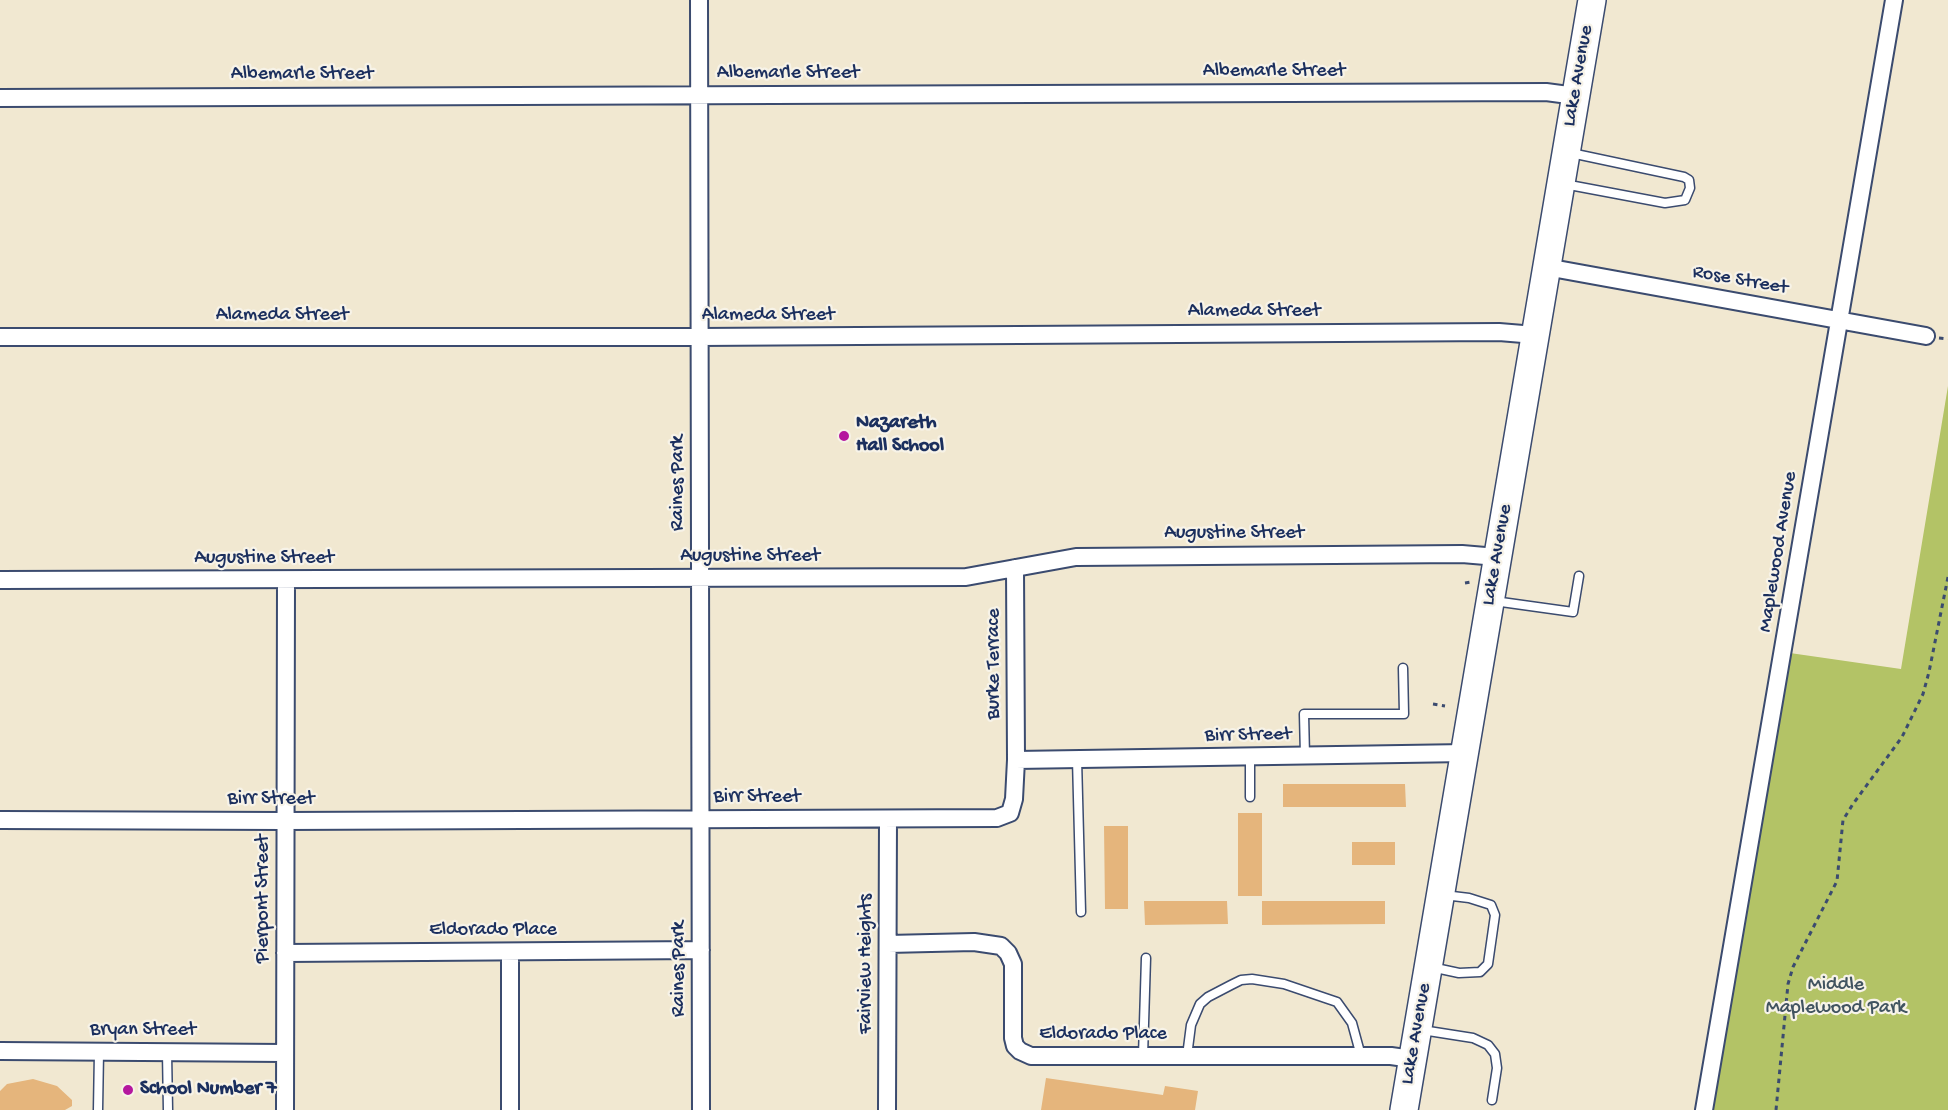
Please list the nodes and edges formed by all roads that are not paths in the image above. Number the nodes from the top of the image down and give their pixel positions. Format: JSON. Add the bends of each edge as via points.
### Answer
{"nodes":[{"id":1,"x":699,"y":0,"type":"edge"},
{"id":2,"x":1592,"y":0,"type":"edge"},
{"id":3,"x":1894,"y":0,"type":"edge"},
{"id":4,"x":699,"y":95,"type":"junction"},
{"id":5,"x":1576,"y":96,"type":"junction"},
{"id":6,"x":0,"y":98,"type":"edge"},
{"id":7,"x":1566,"y":152,"type":"junction"},
{"id":8,"x":1561,"y":183,"type":"junction"},
{"id":9,"x":1546,"y":267,"type":"junction"},
{"id":10,"x":1839,"y":320,"type":"junction"},
{"id":11,"x":1535,"y":335,"type":"junction"},
{"id":12,"x":1926,"y":336,"type":"dead end"},
{"id":13,"x":0,"y":337,"type":"edge"},
{"id":14,"x":699,"y":337,"type":"junction"},
{"id":15,"x":1497,"y":557,"type":"junction"},
{"id":16,"x":1015,"y":568,"type":"junction"},
{"id":17,"x":1579,"y":576,"type":"dead end"},
{"id":18,"x":700,"y":578,"type":"junction"},
{"id":19,"x":0,"y":580,"type":"edge"},
{"id":20,"x":286,"y":580,"type":"junction"},
{"id":21,"x":1481,"y":591,"type":"junction"},
{"id":22,"x":1403,"y":668,"type":"dead end"},
{"id":23,"x":1466,"y":753,"type":"junction"},
{"id":24,"x":1250,"y":757,"type":"junction"},
{"id":25,"x":1305,"y":757,"type":"junction"},
{"id":26,"x":1077,"y":759,"type":"junction"},
{"id":27,"x":1016,"y":760,"type":"junction"},
{"id":28,"x":1250,"y":797,"type":"dead end"},
{"id":29,"x":700,"y":819,"type":"junction"},
{"id":30,"x":888,"y":819,"type":"junction"},
{"id":31,"x":0,"y":820,"type":"edge"},
{"id":32,"x":285,"y":821,"type":"junction"},
{"id":33,"x":1441,"y":894,"type":"junction"},
{"id":34,"x":1080,"y":912,"type":"dead end"},
{"id":35,"x":888,"y":944,"type":"junction"},
{"id":36,"x":700,"y":950,"type":"junction"},
{"id":37,"x":510,"y":951,"type":"junction"},
{"id":38,"x":285,"y":953,"type":"junction"},
{"id":39,"x":1146,"y":958,"type":"dead end"},
{"id":40,"x":1429,"y":967,"type":"junction"},
{"id":41,"x":1417,"y":1029,"type":"junction"},
{"id":42,"x":0,"y":1051,"type":"edge"},
{"id":43,"x":99,"y":1052,"type":"junction"},
{"id":44,"x":167,"y":1052,"type":"junction"},
{"id":45,"x":285,"y":1053,"type":"junction"},
{"id":46,"x":1143,"y":1056,"type":"junction"},
{"id":47,"x":1187,"y":1056,"type":"junction"},
{"id":48,"x":1361,"y":1056,"type":"junction"},
{"id":49,"x":1412,"y":1059,"type":"junction"},
{"id":50,"x":1492,"y":1100,"type":"dead end"},
{"id":51,"x":98,"y":1110,"type":"edge"},
{"id":52,"x":168,"y":1110,"type":"edge"},
{"id":53,"x":285,"y":1110,"type":"edge"},
{"id":54,"x":510,"y":1110,"type":"edge"},
{"id":55,"x":701,"y":1110,"type":"edge"},
{"id":56,"x":887,"y":1110,"type":"edge"},
{"id":57,"x":1404,"y":1110,"type":"edge"},
{"id":58,"x":1704,"y":1110,"type":"edge"}],
"edges":[{"from":1,"to":4,"type":"street","name":"Raines Park"},
{"from":2,"to":5,"type":"main road","name":"Lake Avenue"},
{"from":3,"to":10,"type":"street","name":"Maplewood Avenue"},
{"from":4,"to":5,"type":"street","name":"Albemarle Street","via":[[1546,92]]},
{"from":4,"to":6,"type":"street","name":"Albemarle Street"},
{"from":4,"to":14,"type":"street","name":"Raines Park"},
{"from":5,"to":7,"type":"main road","name":"Lake Avenue"},
{"from":7,"to":8,"type":"main road","name":"Lake Avenue"},
{"from":7,"to":8,"type":"lane","via":[[1684,177],[1690,188],[1685,200],[1665,203]]},
{"from":8,"to":9,"type":"main road","name":"Lake Avenue"},
{"from":9,"to":10,"type":"street","name":"Rose Street"},
{"from":9,"to":11,"type":"main road","name":"Lake Avenue"},
{"from":10,"to":12,"type":"street","name":"Rose Street"},
{"from":10,"to":58,"type":"street","name":"Maplewood Avenue"},
{"from":11,"to":14,"type":"street","name":"Alameda Street","via":[[1499,332]]},
{"from":11,"to":15,"type":"main road","name":"Lake Avenue"},
{"from":13,"to":14,"type":"street","name":"Alameda Street"},
{"from":14,"to":18,"type":"street","name":"Raines Park"},
{"from":15,"to":16,"type":"street","name":"Augustine Street","via":[[1076,557]]},
{"from":15,"to":21,"type":"main road","name":"Lake Avenue"},
{"from":16,"to":18,"type":"street","name":"Augustine Street","via":[[966,577]]},
{"from":16,"to":27,"type":"street","name":"Burke Terrace"},
{"from":17,"to":21,"type":"lane","via":[[1573,612]]},
{"from":18,"to":20,"type":"street","name":"Augustine Street"},
{"from":18,"to":29,"type":"street","name":"Raines Park"},
{"from":19,"to":20,"type":"street","name":"Augustine Street"},
{"from":20,"to":32,"type":"street","name":"Pierpont Street"},
{"from":21,"to":23,"type":"main road","name":"Lake Avenue"},
{"from":22,"to":25,"type":"lane","via":[[1404,714],[1304,714]]},
{"from":23,"to":25,"type":"street","name":"Birr Street"},
{"from":23,"to":33,"type":"main road","name":"Lake Avenue"},
{"from":24,"to":25,"type":"street","name":"Birr Street"},
{"from":24,"to":26,"type":"street","name":"Birr Street"},
{"from":24,"to":28,"type":"lane"},
{"from":26,"to":27,"type":"street","name":"Birr Street"},
{"from":26,"to":34,"type":"lane"},
{"from":27,"to":30,"type":"street","name":"Birr Street","via":[[1013,809],[1005,815]]},
{"from":29,"to":30,"type":"street","name":"Birr Street"},
{"from":29,"to":32,"type":"street","name":"Birr Street"},
{"from":29,"to":36,"type":"street","name":"Raines Park"},
{"from":30,"to":35,"type":"street","name":"Fairview Heights"},
{"from":31,"to":32,"type":"street","name":"Birr Street"},
{"from":32,"to":38,"type":"street","name":"Pierpont Street"},
{"from":33,"to":40,"type":"main road","name":"Lake Avenue"},
{"from":33,"to":40,"type":"lane","via":[[1491,904],[1495,915],[1488,964],[1480,972],[1459,973]]},
{"from":35,"to":46,"type":"street","name":"Eldorado Place","via":[[974,942],[1001,946],[1013,964],[1012,1038],[1020,1051],[1039,1057]]},
{"from":35,"to":56,"type":"street","name":"Fairview Heights"},
{"from":36,"to":37,"type":"street","name":"Eldorado Place"},
{"from":36,"to":55,"type":"street","name":"Raines Park"},
{"from":37,"to":38,"type":"street","name":"Eldorado Place"},
{"from":37,"to":54,"type":"street"},
{"from":38,"to":45,"type":"street","name":"Pierpont Street"},
{"from":39,"to":46,"type":"lane"},
{"from":40,"to":41,"type":"main road","name":"Lake Avenue"},
{"from":41,"to":49,"type":"main road","name":"Lake Avenue"},
{"from":41,"to":50,"type":"lane","via":[[1473,1038],[1488,1045],[1495,1053],[1497,1068]]},
{"from":42,"to":43,"type":"street","name":"Bryan Street"},
{"from":43,"to":44,"type":"street","name":"Bryan Street"},
{"from":43,"to":51,"type":"lane"},
{"from":44,"to":45,"type":"street","name":"Bryan Street"},
{"from":44,"to":52,"type":"lane"},
{"from":45,"to":53,"type":"street","name":"Pierpont Street"},
{"from":46,"to":47,"type":"street","name":"Eldorado Place"},
{"from":47,"to":48,"type":"street","name":"Eldorado Place"},
{"from":47,"to":48,"type":"lane","via":[[1191,1025],[1200,1004],[1241,980],[1252,979],[1284,984],[1337,1002],[1352,1023]]},
{"from":48,"to":49,"type":"street","name":"Eldorado Place"},
{"from":49,"to":57,"type":"main road","name":"Lake Avenue"}]}
